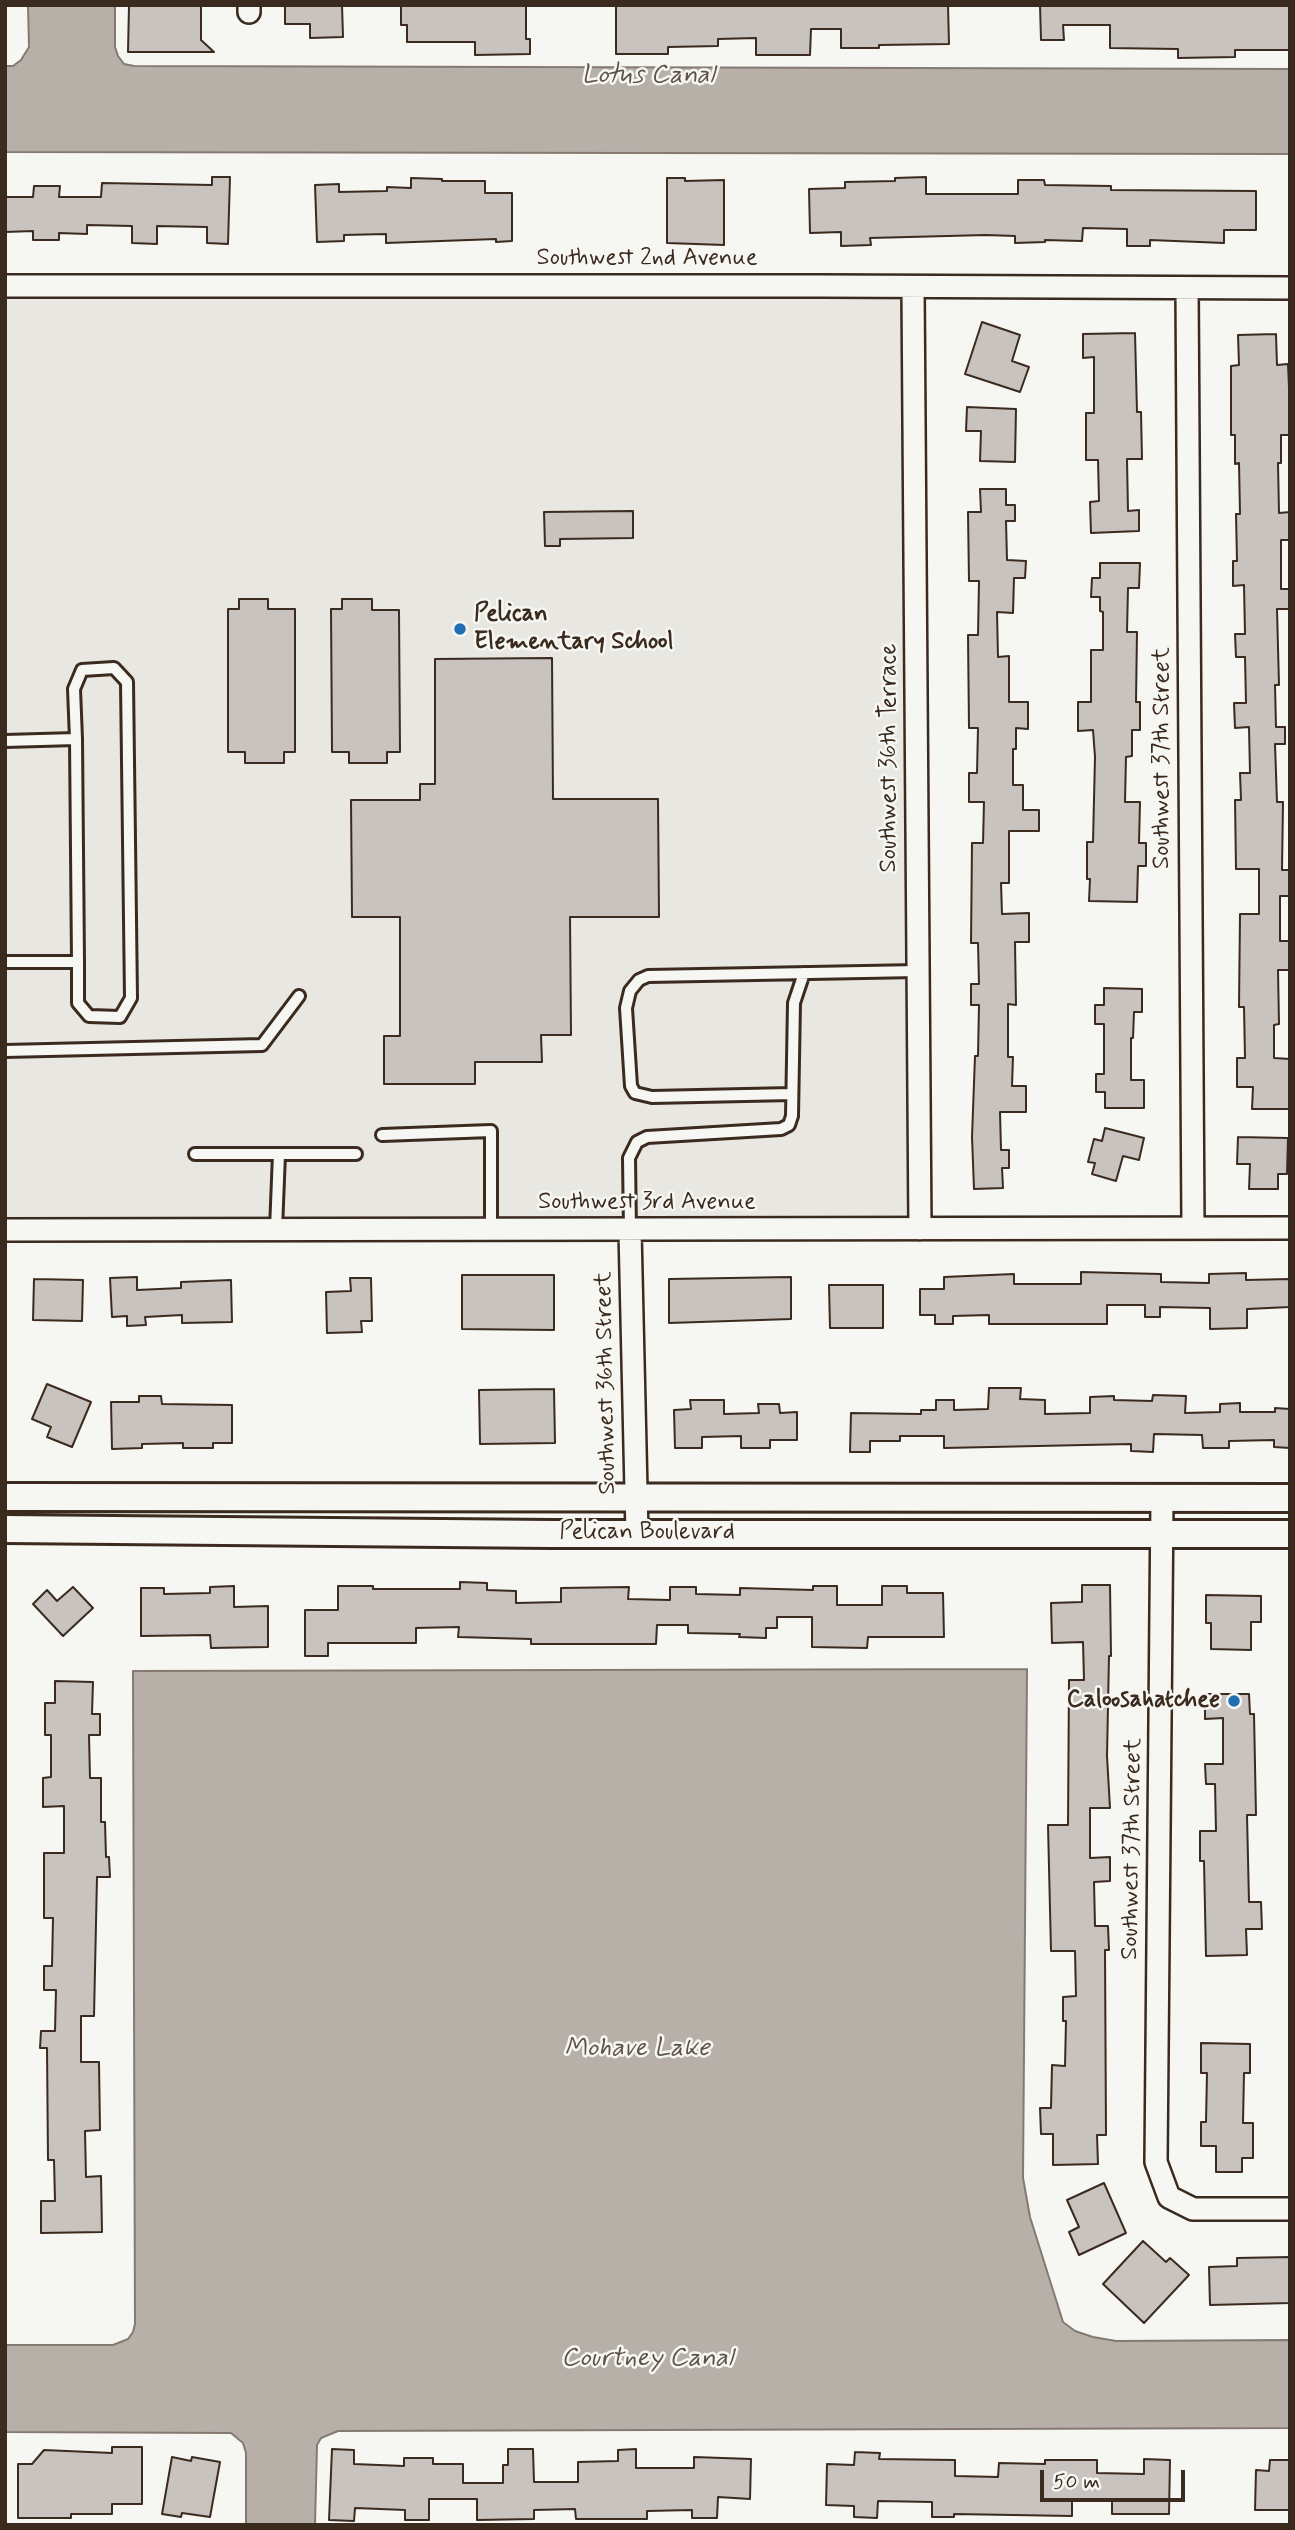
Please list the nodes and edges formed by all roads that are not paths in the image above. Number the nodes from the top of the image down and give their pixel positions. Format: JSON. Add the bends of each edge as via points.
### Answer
{"nodes":[{"id":1,"x":5,"y":286,"type":"edge"},
{"id":2,"x":913,"y":287,"type":"junction"},
{"id":3,"x":1187,"y":288,"type":"junction"},
{"id":4,"x":1290,"y":288,"type":"edge"},
{"id":5,"x":76,"y":739,"type":"junction"},
{"id":6,"x":5,"y":741,"type":"edge"},
{"id":7,"x":5,"y":962,"type":"edge"},
{"id":8,"x":78,"y":962,"type":"junction"},
{"id":9,"x":918,"y":971,"type":"junction"},
{"id":10,"x":804,"y":973,"type":"junction"},
{"id":11,"x":299,"y":996,"type":"dead end"},
{"id":12,"x":5,"y":1051,"type":"edge"},
{"id":13,"x":792,"y":1094,"type":"junction"},
{"id":14,"x":382,"y":1135,"type":"dead end"},
{"id":15,"x":195,"y":1154,"type":"dead end"},
{"id":16,"x":279,"y":1154,"type":"junction"},
{"id":17,"x":356,"y":1154,"type":"dead end"},
{"id":18,"x":1193,"y":1227,"type":"junction"},
{"id":19,"x":276,"y":1228,"type":"junction"},
{"id":20,"x":1290,"y":1228,"type":"edge"},
{"id":21,"x":491,"y":1229,"type":"junction"},
{"id":22,"x":920,"y":1229,"type":"junction"},
{"id":23,"x":5,"y":1230,"type":"edge"},
{"id":24,"x":630,"y":1231,"type":"junction"},
{"id":25,"x":5,"y":1497,"type":"edge"},
{"id":26,"x":635,"y":1498,"type":"junction"},
{"id":27,"x":1290,"y":1498,"type":"edge"},
{"id":28,"x":1162,"y":1499,"type":"junction"},
{"id":29,"x":5,"y":1529,"type":"edge"},
{"id":30,"x":637,"y":1534,"type":"junction"},
{"id":31,"x":1162,"y":1534,"type":"junction"},
{"id":32,"x":1290,"y":1534,"type":"edge"},
{"id":33,"x":1290,"y":2209,"type":"edge"}],
"edges":[{"from":1,"to":2,"type":"street","name":"Southwest 2nd Avenue"},
{"from":2,"to":3,"type":"street","name":"Southwest 2nd Avenue"},
{"from":2,"to":9,"type":"street","name":"Southwest 36th Terrace"},
{"from":3,"to":4,"type":"street","name":"Southwest 2nd Avenue"},
{"from":3,"to":18,"type":"street","name":"Southwest 37th Street"},
{"from":5,"to":6,"type":"lane"},
{"from":5,"to":8,"type":"lane"},
{"from":5,"to":8,"type":"lane","via":[[74,689],[82,670],[114,668],[127,682],[131,998],[120,1017],[89,1016],[78,1003]]},
{"from":7,"to":8,"type":"lane"},
{"from":9,"to":10,"type":"lane"},
{"from":9,"to":22,"type":"street","name":"Southwest 36th Terrace"},
{"from":10,"to":13,"type":"lane","via":[[794,1003]]},
{"from":10,"to":13,"type":"lane","via":[[648,976],[630,991],[626,1008],[635,1093],[652,1097]]},
{"from":11,"to":12,"type":"lane","via":[[262,1045]]},
{"from":13,"to":24,"type":"lane","via":[[792,1116],[789,1125],[781,1129],[647,1137],[637,1142],[629,1158]]},
{"from":14,"to":21,"type":"lane","via":[[491,1131]]},
{"from":15,"to":16,"type":"lane"},
{"from":16,"to":17,"type":"lane"},
{"from":16,"to":19,"type":"lane"},
{"from":18,"to":20,"type":"street","name":"Southwest 3rd Avenue"},
{"from":18,"to":22,"type":"street","name":"Southwest 3rd Avenue"},
{"from":19,"to":21,"type":"street","name":"Southwest 3rd Avenue"},
{"from":19,"to":23,"type":"street","name":"Southwest 3rd Avenue"},
{"from":21,"to":24,"type":"street","name":"Southwest 3rd Avenue"},
{"from":22,"to":24,"type":"street","name":"Southwest 3rd Avenue"},
{"from":24,"to":26,"type":"street","name":"Southwest 36th Street"},
{"from":25,"to":26,"type":"street","name":"Pelican Boulevard"},
{"from":26,"to":28,"type":"street","name":"Pelican Boulevard"},
{"from":26,"to":30,"type":"street","name":"Southwest 36th Street"},
{"from":27,"to":28,"type":"street","name":"Pelican Boulevard"},
{"from":28,"to":31,"type":"street","name":"Southwest 37th Street"},
{"from":29,"to":30,"type":"street","name":"Pelican Boulevard"},
{"from":30,"to":31,"type":"street","name":"Pelican Boulevard"},
{"from":31,"to":32,"type":"street","name":"Pelican Boulevard"},
{"from":31,"to":33,"type":"street","name":"Southwest 37th Street","via":[[1156,2162],[1169,2197],[1193,2209]]}]}
